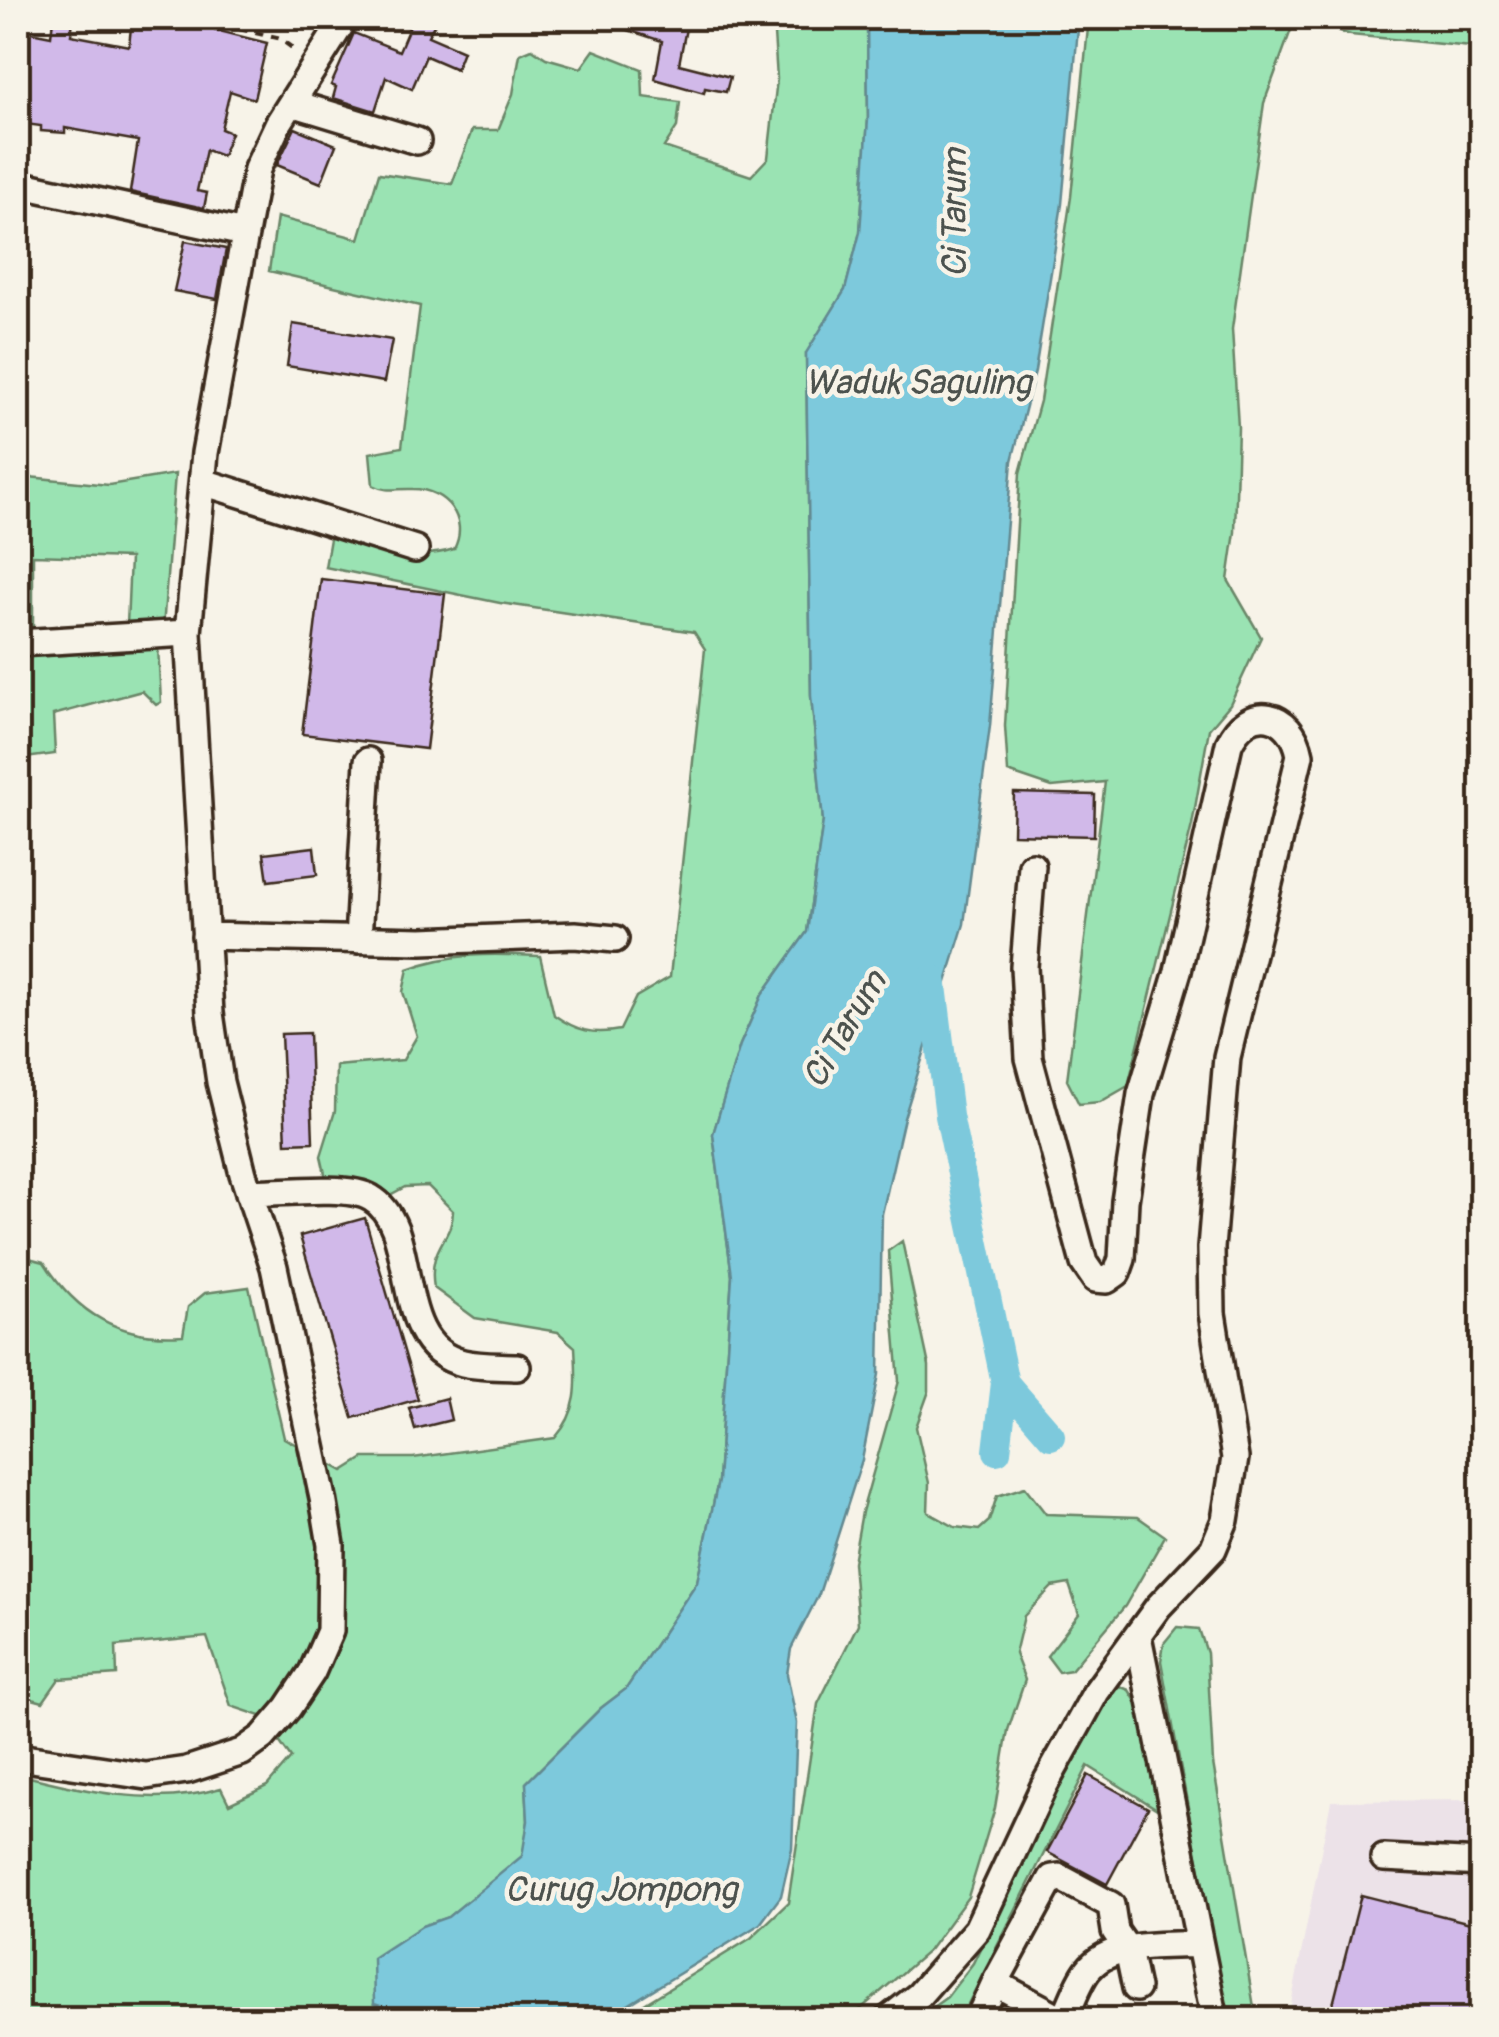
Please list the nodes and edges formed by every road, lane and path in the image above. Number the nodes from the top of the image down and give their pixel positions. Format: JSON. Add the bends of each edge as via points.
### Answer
{"nodes":[{"id":1,"x":192,"y":18,"type":"edge"},
{"id":2,"x":346,"y":18,"type":"edge"},
{"id":3,"x":315,"y":65,"type":"junction"},
{"id":4,"x":292,"y":103,"type":"junction"},
{"id":5,"x":417,"y":141,"type":"dead end"},
{"id":6,"x":18,"y":184,"type":"edge"},
{"id":7,"x":244,"y":233,"type":"junction"},
{"id":8,"x":203,"y":482,"type":"junction"},
{"id":9,"x":415,"y":549,"type":"dead end"},
{"id":10,"x":188,"y":633,"type":"junction"},
{"id":11,"x":18,"y":643,"type":"edge"},
{"id":12,"x":368,"y":761,"type":"dead end"},
{"id":13,"x":1032,"y":866,"type":"dead end"},
{"id":14,"x":206,"y":936,"type":"junction"},
{"id":15,"x":614,"y":939,"type":"dead end"},
{"id":16,"x":358,"y":940,"type":"junction"},
{"id":17,"x":249,"y":1193,"type":"junction"},
{"id":18,"x":517,"y":1367,"type":"dead end"},
{"id":19,"x":1138,"y":1636,"type":"junction"},
{"id":20,"x":18,"y":1756,"type":"edge"},
{"id":21,"x":1384,"y":1858,"type":"dead end"},
{"id":22,"x":1482,"y":1862,"type":"edge"},
{"id":23,"x":1200,"y":1944,"type":"junction"},
{"id":24,"x":1128,"y":1950,"type":"junction"},
{"id":25,"x":995,"y":1983,"type":"junction"},
{"id":26,"x":1136,"y":1988,"type":"dead end"},
{"id":27,"x":1059,"y":2018,"type":"edge"},
{"id":28,"x":886,"y":2020,"type":"edge"},
{"id":29,"x":978,"y":2020,"type":"edge"},
{"id":30,"x":1215,"y":2020,"type":"edge"}],
"edges":[{"from":1,"to":3,"type":"path","via":[[279,38]]},
{"from":2,"to":3,"type":"street"},
{"from":3,"to":4,"type":"street"},
{"from":4,"to":5,"type":"street"},
{"from":4,"to":7,"type":"street","via":[[257,169]]},
{"from":6,"to":7,"type":"street"},
{"from":7,"to":8,"type":"street"},
{"from":8,"to":9,"type":"street"},
{"from":8,"to":10,"type":"street"},
{"from":10,"to":11,"type":"street"},
{"from":10,"to":14,"type":"street"},
{"from":12,"to":16,"type":"street"},
{"from":13,"to":19,"type":"street","via":[[1024,967],[1029,1058],[1084,1263],[1095,1278],[1107,1280],[1122,1259],[1141,1094],[1178,971],[1230,744],[1236,728],[1250,720],[1268,717],[1293,731],[1300,755],[1227,1057],[1222,1114],[1211,1248],[1212,1313],[1234,1458],[1226,1520],[1212,1549]]},
{"from":14,"to":16,"type":"street"},
{"from":14,"to":17,"type":"street","via":[[220,1082]]},
{"from":15,"to":16,"type":"street"},
{"from":17,"to":18,"type":"street","via":[[356,1192],[374,1199],[390,1220],[409,1295],[434,1349],[462,1363]]},
{"from":17,"to":20,"type":"street","via":[[274,1268],[323,1498],[331,1545],[330,1631],[288,1708],[242,1752],[146,1776]]},
{"from":19,"to":23,"type":"street"},
{"from":19,"to":28,"type":"street","via":[[1096,1692],[1044,1786],[977,1928],[919,1995]]},
{"from":21,"to":22,"type":"street"},
{"from":23,"to":24,"type":"street"},
{"from":23,"to":30,"type":"street"},
{"from":24,"to":25,"type":"street","via":[[1115,1931],[1111,1905],[1052,1878]]},
{"from":24,"to":26,"type":"street"},
{"from":24,"to":27,"type":"street","via":[[1088,1970]]},
{"from":25,"to":27,"type":"street"},
{"from":25,"to":29,"type":"street"}]}
